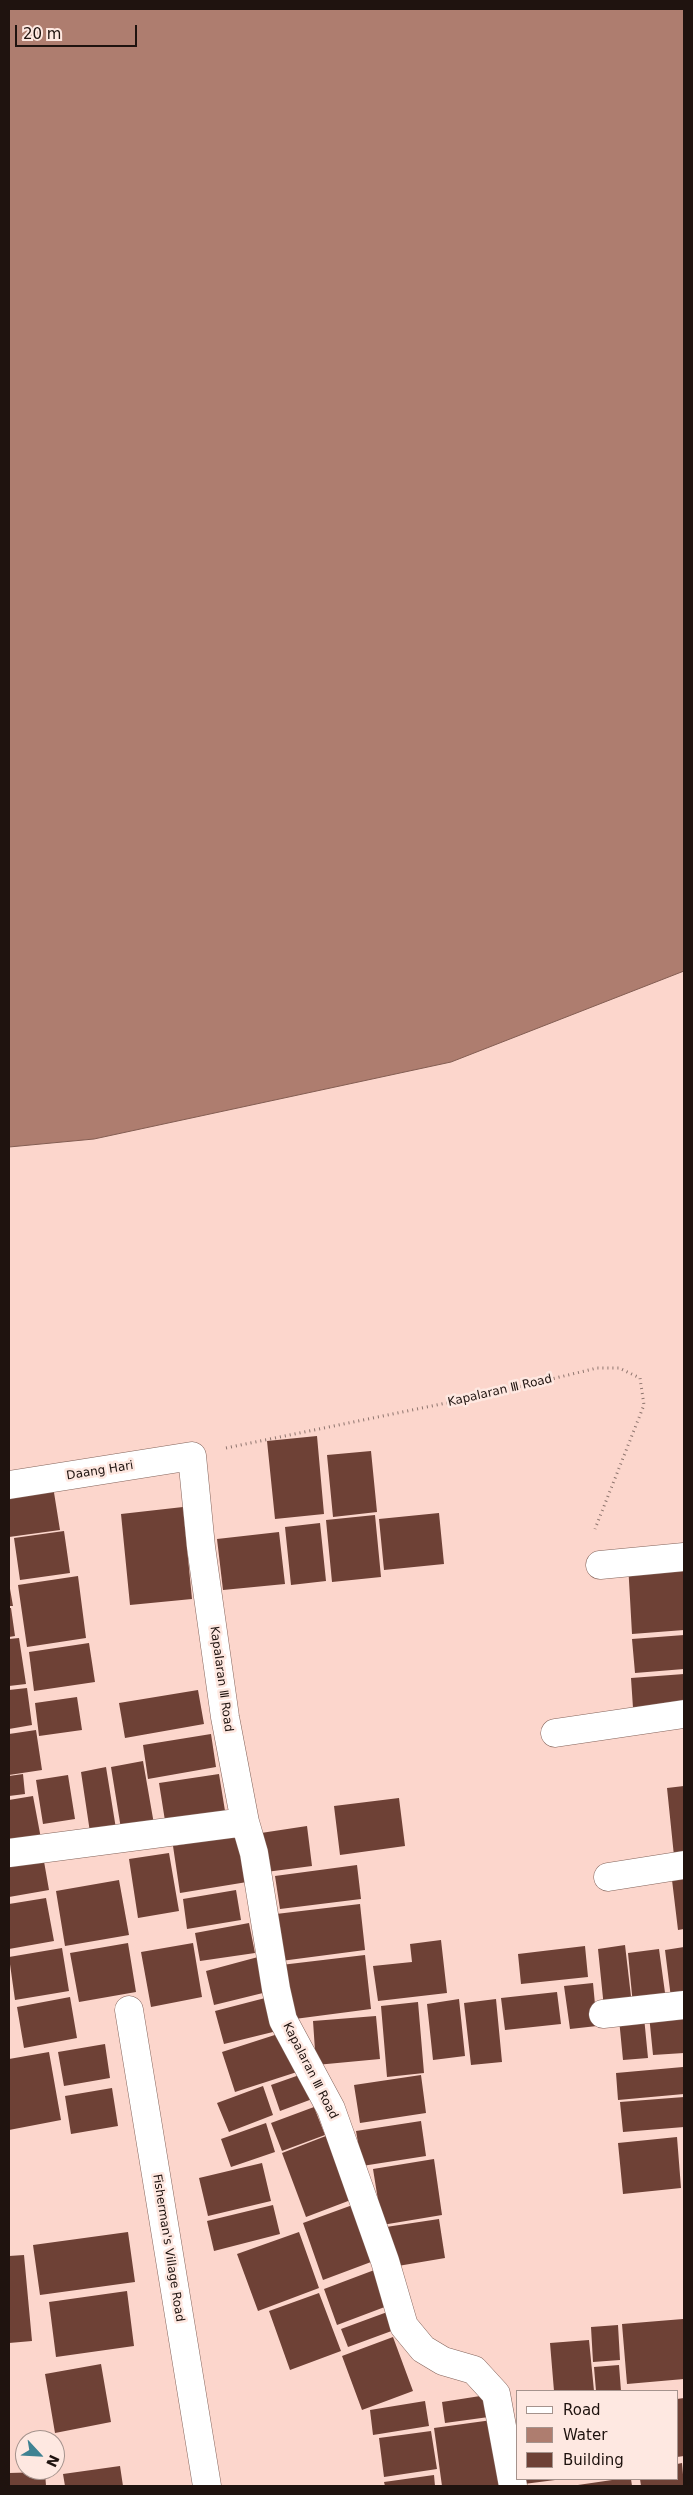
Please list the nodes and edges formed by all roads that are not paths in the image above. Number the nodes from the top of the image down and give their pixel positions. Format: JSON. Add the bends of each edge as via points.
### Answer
{"nodes":[{"id":1,"x":192,"y":1456,"type":"joint"},
{"id":2,"x":9,"y":1485,"type":"edge"},
{"id":3,"x":684,"y":1557,"type":"edge"},
{"id":4,"x":600,"y":1565,"type":"road end"},
{"id":5,"x":684,"y":1714,"type":"edge"},
{"id":6,"x":555,"y":1733,"type":"dead end"},
{"id":7,"x":245,"y":1822,"type":"junction"},
{"id":8,"x":9,"y":1853,"type":"edge"},
{"id":9,"x":684,"y":1865,"type":"edge"},
{"id":10,"x":608,"y":1877,"type":"dead end"},
{"id":11,"x":684,"y":2005,"type":"edge"},
{"id":12,"x":129,"y":2010,"type":"dead end"},
{"id":13,"x":603,"y":2014,"type":"dead end"},
{"id":14,"x":207,"y":2486,"type":"edge"},
{"id":15,"x":513,"y":2486,"type":"edge"}],
"edges":[{"from":1,"to":2,"type":"street","name":"Daang Hari"},
{"from":1,"to":7,"type":"street","name":"Kapalaran Ⅲ Road","via":[[225,1717]]},
{"from":3,"to":4,"type":"street"},
{"from":5,"to":6,"type":"street"},
{"from":7,"to":8,"type":"street"},
{"from":7,"to":15,"type":"street","name":"Kapalaran Ⅲ Road","via":[[254,1853],[283,2020],[331,2109],[385,2261],[404,2326],[423,2349],[443,2361],[474,2370],[496,2394]]},
{"from":9,"to":10,"type":"street"},
{"from":11,"to":13,"type":"street"},
{"from":12,"to":14,"type":"street","name":"Fisherman's Village Road"}]}
